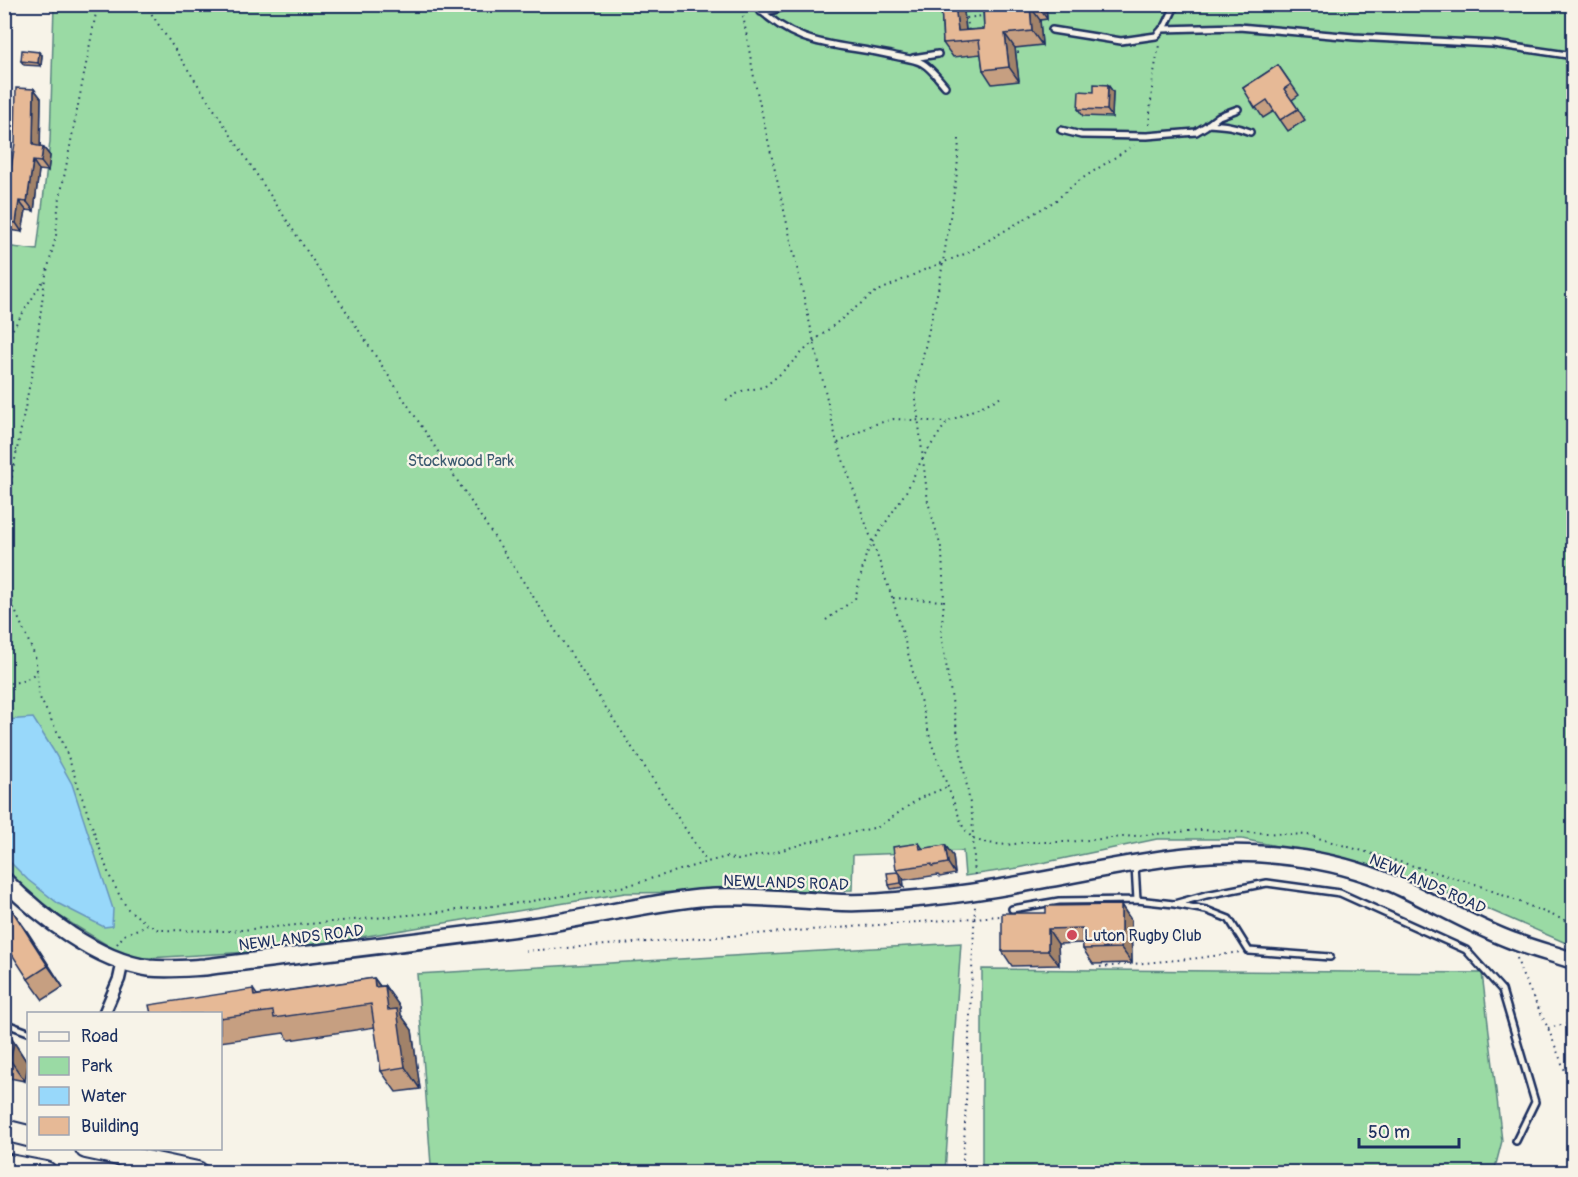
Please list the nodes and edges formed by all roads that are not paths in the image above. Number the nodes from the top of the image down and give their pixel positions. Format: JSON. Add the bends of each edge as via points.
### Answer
{"nodes":[{"id":1,"x":754,"y":4,"type":"edge"},
{"id":2,"x":792,"y":4,"type":"edge"},
{"id":3,"x":1176,"y":4,"type":"edge"},
{"id":4,"x":761,"y":12,"type":"junction"},
{"id":5,"x":1162,"y":29,"type":"junction"},
{"id":6,"x":1052,"y":30,"type":"dead end"},
{"id":7,"x":938,"y":54,"type":"dead end"},
{"id":8,"x":1574,"y":56,"type":"edge"},
{"id":9,"x":912,"y":59,"type":"junction"},
{"id":10,"x":945,"y":86,"type":"dead end"},
{"id":11,"x":1238,"y":109,"type":"dead end"},
{"id":12,"x":1208,"y":124,"type":"junction"},
{"id":13,"x":1061,"y":130,"type":"dead end"},
{"id":14,"x":1250,"y":132,"type":"dead end"},
{"id":15,"x":1135,"y":862,"type":"junction"},
{"id":16,"x":4,"y":880,"type":"edge"},
{"id":17,"x":1137,"y":900,"type":"junction"},
{"id":18,"x":1174,"y":904,"type":"junction"},
{"id":19,"x":1012,"y":909,"type":"road end"},
{"id":20,"x":1330,"y":957,"type":"dead end"},
{"id":21,"x":123,"y":961,"type":"junction"},
{"id":22,"x":1574,"y":961,"type":"edge"},
{"id":23,"x":105,"y":1012,"type":"edge"},
{"id":24,"x":4,"y":1023,"type":"edge"},
{"id":25,"x":27,"y":1032,"type":"edge"},
{"id":26,"x":4,"y":1130,"type":"edge"},
{"id":27,"x":27,"y":1136,"type":"edge"},
{"id":28,"x":1516,"y":1141,"type":"dead end"},
{"id":29,"x":91,"y":1150,"type":"edge"},
{"id":30,"x":4,"y":1164,"type":"edge"},
{"id":31,"x":46,"y":1173,"type":"edge"},
{"id":32,"x":197,"y":1173,"type":"edge"}],
"edges":[{"from":1,"to":4,"type":"lane"},
{"from":2,"to":4,"type":"lane"},
{"from":3,"to":5,"type":"lane"},
{"from":4,"to":9,"type":"lane","via":[[788,31],[815,42]]},
{"from":5,"to":6,"type":"lane","via":[[1156,36],[1121,41]]},
{"from":5,"to":8,"type":"lane","via":[[1239,27],[1493,44]]},
{"from":7,"to":9,"type":"lane"},
{"from":9,"to":10,"type":"lane","via":[[924,64]]},
{"from":11,"to":12,"type":"lane"},
{"from":12,"to":13,"type":"lane","via":[[1196,132],[1147,136],[1081,135]]},
{"from":12,"to":14,"type":"lane"},
{"from":15,"to":17,"type":"lane"},
{"from":15,"to":21,"type":"main road","name":"NEWLANDS ROAD","via":[[975,892],[878,902],[746,896],[701,898],[484,932],[205,967],[166,969]]},
{"from":15,"to":22,"type":"main road","name":"NEWLANDS ROAD","via":[[1231,853],[1323,862],[1391,884],[1512,941]]},
{"from":16,"to":21,"type":"main road","name":"NEWLANDS ROAD","via":[[63,930]]},
{"from":17,"to":18,"type":"lane"},
{"from":17,"to":19,"type":"lane","via":[[1059,901]]},
{"from":18,"to":20,"type":"lane","via":[[1229,919],[1249,951]]},
{"from":18,"to":28,"type":"lane","via":[[1267,883],[1330,892],[1466,950],[1502,990],[1535,1102]]},
{"from":21,"to":23,"type":"street"},
{"from":24,"to":25,"type":"lane"},
{"from":26,"to":27,"type":"highway"},
{"from":29,"to":32,"type":"highway"},
{"from":30,"to":31,"type":"highway"}]}
